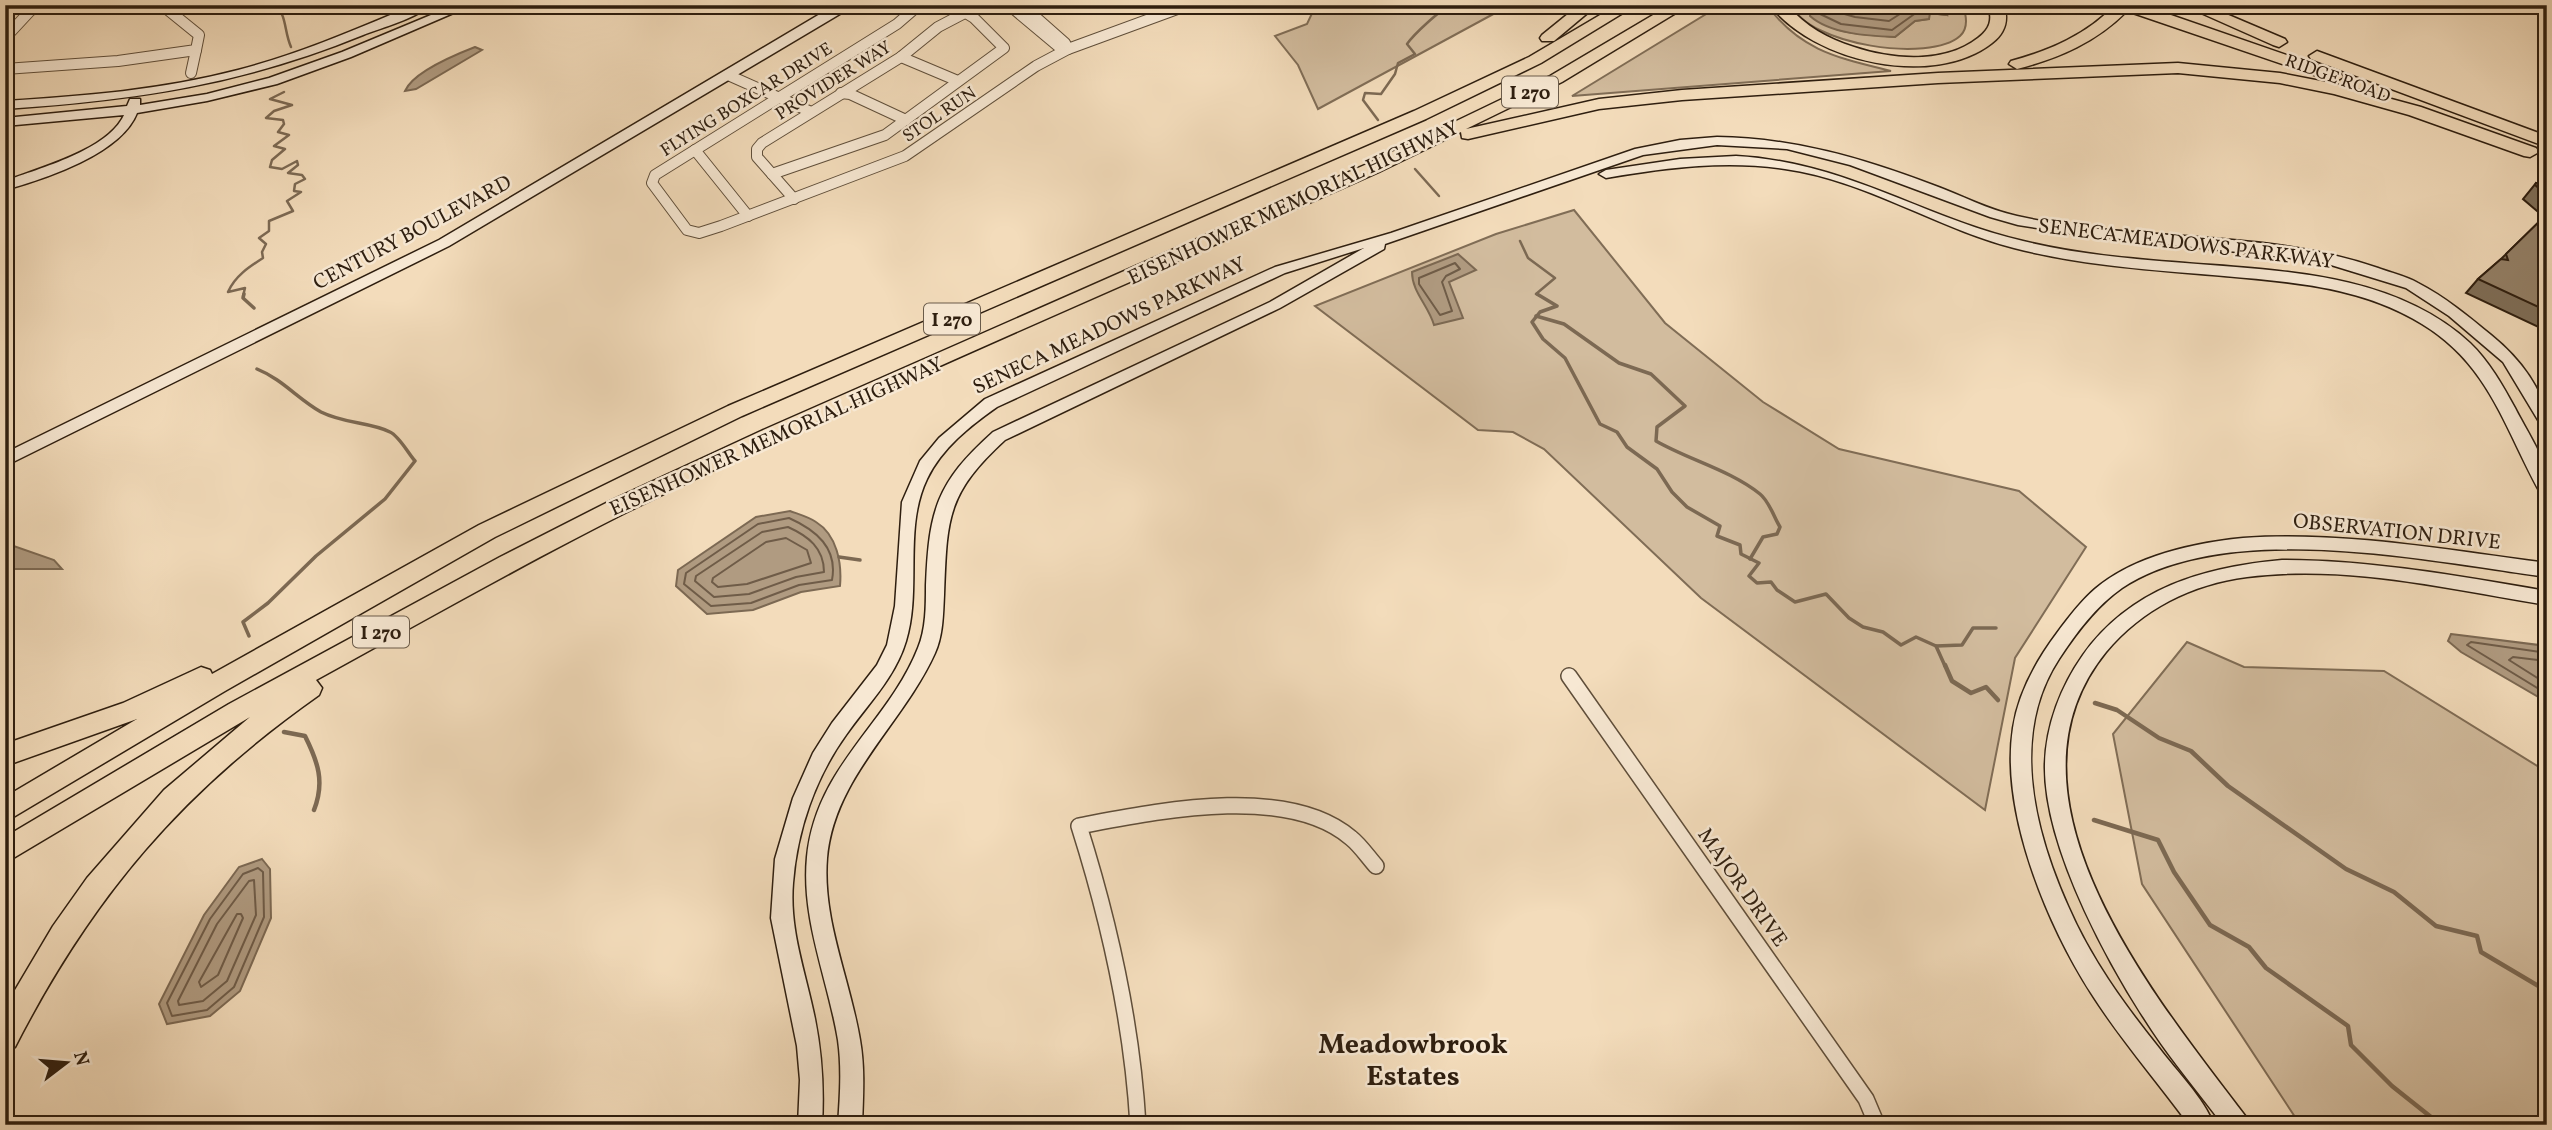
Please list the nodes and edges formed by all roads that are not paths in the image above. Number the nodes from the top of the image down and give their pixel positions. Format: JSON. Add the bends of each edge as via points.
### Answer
{"nodes":[{"id":1,"x":46,"y":5,"type":"edge"},
{"id":2,"x":61,"y":5,"type":"edge"},
{"id":3,"x":89,"y":5,"type":"edge"},
{"id":4,"x":162,"y":5,"type":"edge"},
{"id":5,"x":425,"y":5,"type":"edge"},
{"id":6,"x":466,"y":5,"type":"edge"},
{"id":7,"x":849,"y":5,"type":"edge"},
{"id":8,"x":919,"y":5,"type":"edge"},
{"id":9,"x":953,"y":5,"type":"edge"},
{"id":10,"x":980,"y":5,"type":"edge"},
{"id":11,"x":1009,"y":5,"type":"edge"},
{"id":12,"x":1022,"y":5,"type":"edge"},
{"id":13,"x":1188,"y":5,"type":"edge"},
{"id":14,"x":1589,"y":5,"type":"edge"},
{"id":15,"x":1629,"y":5,"type":"edge"},
{"id":16,"x":1681,"y":5,"type":"edge"},
{"id":17,"x":1778,"y":5,"type":"edge"},
{"id":18,"x":1996,"y":5,"type":"edge"},
{"id":19,"x":2125,"y":5,"type":"edge"},
{"id":20,"x":2170,"y":5,"type":"edge"},
{"id":21,"x":2191,"y":5,"type":"edge"},
{"id":22,"x":2541,"y":5,"type":"edge"},
{"id":23,"x":2547,"y":10,"type":"edge"},
{"id":24,"x":828,"y":11,"type":"edge"},
{"id":25,"x":961,"y":12,"type":"junction"},
{"id":26,"x":5,"y":38,"type":"edge"},
{"id":27,"x":2278,"y":42,"type":"junction"},
{"id":28,"x":1068,"y":49,"type":"junction"},
{"id":29,"x":196,"y":50,"type":"junction"},
{"id":30,"x":901,"y":57,"type":"junction"},
{"id":31,"x":5,"y":69,"type":"edge"},
{"id":32,"x":191,"y":73,"type":"dead end"},
{"id":33,"x":728,"y":75,"type":"junction"},
{"id":34,"x":1938,"y":78,"type":"junction"},
{"id":35,"x":958,"y":80,"type":"junction"},
{"id":36,"x":841,"y":93,"type":"junction"},
{"id":37,"x":138,"y":94,"type":"junction"},
{"id":38,"x":779,"y":98,"type":"junction"},
{"id":39,"x":5,"y":105,"type":"edge"},
{"id":40,"x":809,"y":111,"type":"junction"},
{"id":41,"x":131,"y":112,"type":"junction"},
{"id":42,"x":1420,"y":115,"type":"junction"},
{"id":43,"x":906,"y":120,"type":"junction"},
{"id":44,"x":5,"y":122,"type":"edge"},
{"id":45,"x":2547,"y":142,"type":"edge"},
{"id":46,"x":695,"y":150,"type":"junction"},
{"id":47,"x":2539,"y":155,"type":"edge"},
{"id":48,"x":1373,"y":168,"type":"junction"},
{"id":49,"x":772,"y":174,"type":"junction"},
{"id":50,"x":1567,"y":179,"type":"junction"},
{"id":51,"x":5,"y":186,"type":"edge"},
{"id":52,"x":793,"y":199,"type":"junction"},
{"id":53,"x":748,"y":216,"type":"junction"},
{"id":54,"x":699,"y":233,"type":"joint"},
{"id":55,"x":1394,"y":237,"type":"junction"},
{"id":56,"x":2547,"y":421,"type":"edge"},
{"id":57,"x":768,"y":436,"type":"junction"},
{"id":58,"x":5,"y":460,"type":"edge"},
{"id":59,"x":2547,"y":490,"type":"edge"},
{"id":60,"x":487,"y":531,"type":"junction"},
{"id":61,"x":2547,"y":570,"type":"edge"},
{"id":62,"x":2547,"y":598,"type":"edge"},
{"id":63,"x":1569,"y":676,"type":"dead end"},
{"id":64,"x":5,"y":755,"type":"edge"},
{"id":65,"x":5,"y":811,"type":"edge"},
{"id":66,"x":5,"y":851,"type":"edge"},
{"id":67,"x":1376,"y":866,"type":"dead end"},
{"id":68,"x":5,"y":1037,"type":"edge"},
{"id":69,"x":810,"y":1125,"type":"edge"},
{"id":70,"x":850,"y":1125,"type":"edge"},
{"id":71,"x":1138,"y":1125,"type":"edge"},
{"id":72,"x":1877,"y":1125,"type":"edge"},
{"id":73,"x":2203,"y":1125,"type":"edge"},
{"id":74,"x":2238,"y":1125,"type":"edge"}],
"edges":[{"from":1,"to":26,"type":"street","via":[[31,10]]},
{"from":2,"to":3,"type":"street"},
{"from":4,"to":29,"type":"street","via":[[199,35]]},
{"from":5,"to":37,"type":"street","via":[[275,64]]},
{"from":6,"to":41,"type":"street","via":[[286,76]]},
{"from":7,"to":24,"type":"street","name":"CENTURY BOULEVARD","via":[[831,16]]},
{"from":8,"to":38,"type":"street","name":"FLYING BOXCAR DRIVE","via":[[897,24]]},
{"from":9,"to":25,"type":"street"},
{"from":10,"to":25,"type":"street","name":"PROVIDER WAY"},
{"from":11,"to":28,"type":"street","via":[[1059,47]]},
{"from":12,"to":28,"type":"street"},
{"from":13,"to":28,"type":"street","name":"STOL RUN"},
{"from":14,"to":42,"type":"highway","via":[[1562,29]]},
{"from":15,"to":42,"type":"highway","name":"EISENHOWER MEMORIAL HIGHWAY","number":"I 270","via":[[1535,60]]},
{"from":16,"to":48,"type":"highway","name":"EISENHOWER MEMORIAL HIGHWAY","number":"I 270","via":[[1556,79]]},
{"from":17,"to":18,"type":"highway","via":[[1818,39],[1858,53],[1910,61],[1962,55],[1985,44],[1997,29],[2000,15]]},
{"from":19,"to":34,"type":"highway","via":[[2084,41],[2042,58]]},
{"from":19,"to":47,"type":"highway","name":"RIDGE ROAD","via":[[2373,90]]},
{"from":20,"to":27,"type":"highway","name":"RIDGE ROAD"},
{"from":21,"to":27,"type":"highway"},
{"from":22,"to":23,"type":"street"},
{"from":24,"to":33,"type":"street","name":"CENTURY BOULEVARD"},
{"from":25,"to":30,"type":"street","name":"PROVIDER WAY"},
{"from":25,"to":35,"type":"street","via":[[974,18],[1004,48]]},
{"from":27,"to":45,"type":"highway","name":"RIDGE ROAD"},
{"from":28,"to":52,"type":"street","name":"STOL RUN","via":[[905,156]]},
{"from":29,"to":31,"type":"street"},
{"from":29,"to":32,"type":"street"},
{"from":30,"to":35,"type":"street"},
{"from":30,"to":36,"type":"street","name":"PROVIDER WAY"},
{"from":33,"to":38,"type":"street"},
{"from":33,"to":58,"type":"street","name":"CENTURY BOULEVARD","via":[[444,243]]},
{"from":34,"to":47,"type":"highway","via":[[2178,68],[2231,71],[2384,102]]},
{"from":34,"to":48,"type":"highway","via":[[1599,104],[1485,128]]},
{"from":35,"to":43,"type":"street"},
{"from":36,"to":40,"type":"street","name":"PROVIDER WAY"},
{"from":36,"to":43,"type":"street"},
{"from":37,"to":39,"type":"street"},
{"from":37,"to":41,"type":"street"},
{"from":38,"to":40,"type":"street"},
{"from":38,"to":46,"type":"street","name":"FLYING BOXCAR DRIVE"},
{"from":40,"to":49,"type":"street","name":"PROVIDER WAY","via":[[757,149],[757,157]]},
{"from":41,"to":44,"type":"street"},
{"from":41,"to":51,"type":"street","via":[[124,128],[103,144]]},
{"from":42,"to":60,"type":"highway","name":"EISENHOWER MEMORIAL HIGHWAY","number":"I 270","via":[[735,411]]},
{"from":43,"to":49,"type":"street","via":[[864,144]]},
{"from":46,"to":53,"type":"street"},
{"from":46,"to":54,"type":"street","name":"FLYING BOXCAR DRIVE","via":[[655,176],[652,183],[687,230]]},
{"from":48,"to":57,"type":"highway","name":"EISENHOWER MEMORIAL HIGHWAY","number":"I 270"},
{"from":49,"to":52,"type":"street","name":"PROVIDER WAY"},
{"from":50,"to":55,"type":"street","name":"SENECA MEADOWS PARKWAY"},
{"from":50,"to":56,"type":"street","name":"SENECA MEADOWS PARKWAY","via":[[1640,152],[1680,143],[1752,141],[1862,163],[2016,220],[2340,260],[2410,285],[2479,330],[2510,358]]},
{"from":50,"to":59,"type":"street","name":"SENECA MEADOWS PARKWAY","via":[[1715,160],[1776,164],[1837,177],[2016,244],[2104,259],[2319,280],[2360,291],[2424,318],[2472,355]]},
{"from":52,"to":53,"type":"street","name":"STOL RUN"},
{"from":53,"to":54,"type":"street","name":"STOL RUN"},
{"from":55,"to":69,"type":"street","name":"SENECA MEADOWS PARKWAY","via":[[1280,270],[990,402],[945,439],[928,464],[912,495],[896,646],[831,741],[786,845],[781,902],[787,955],[807,1034]]},
{"from":55,"to":70,"type":"street","name":"SENECA MEADOWS PARKWAY","via":[[1275,305],[999,436],[955,479],[941,507],[934,623],[926,651],[835,794],[817,855],[818,906],[849,1042]]},
{"from":57,"to":66,"type":"highway","name":"EISENHOWER MEMORIAL HIGHWAY","number":"I 270","via":[[620,506],[380,633]]},
{"from":57,"to":68,"type":"highway","via":[[374,649],[283,705],[164,808],[109,871],[52,950]]},
{"from":60,"to":64,"type":"highway","via":[[132,710]]},
{"from":60,"to":65,"type":"highway","name":"EISENHOWER MEMORIAL HIGHWAY","number":"I 270","via":[[216,684]]},
{"from":61,"to":73,"type":"street","name":"OBSERVATION DRIVE","via":[[2361,547],[2278,543],[2219,548],[2134,573],[2104,592],[2050,653],[2032,695],[2021,741],[2024,786],[2038,853],[2059,912],[2100,987]]},
{"from":62,"to":74,"type":"street","name":"OBSERVATION DRIVE","via":[[2362,572],[2248,569],[2158,595],[2107,635],[2080,672],[2061,721],[2055,767],[2074,862],[2161,1024]]},
{"from":63,"to":72,"type":"street","name":"MAJOR DRIVE","via":[[1866,1099]]},
{"from":67,"to":71,"type":"street","via":[[1367,850],[1346,831],[1325,820],[1269,807],[1194,806],[1079,826],[1122,974]]}]}
